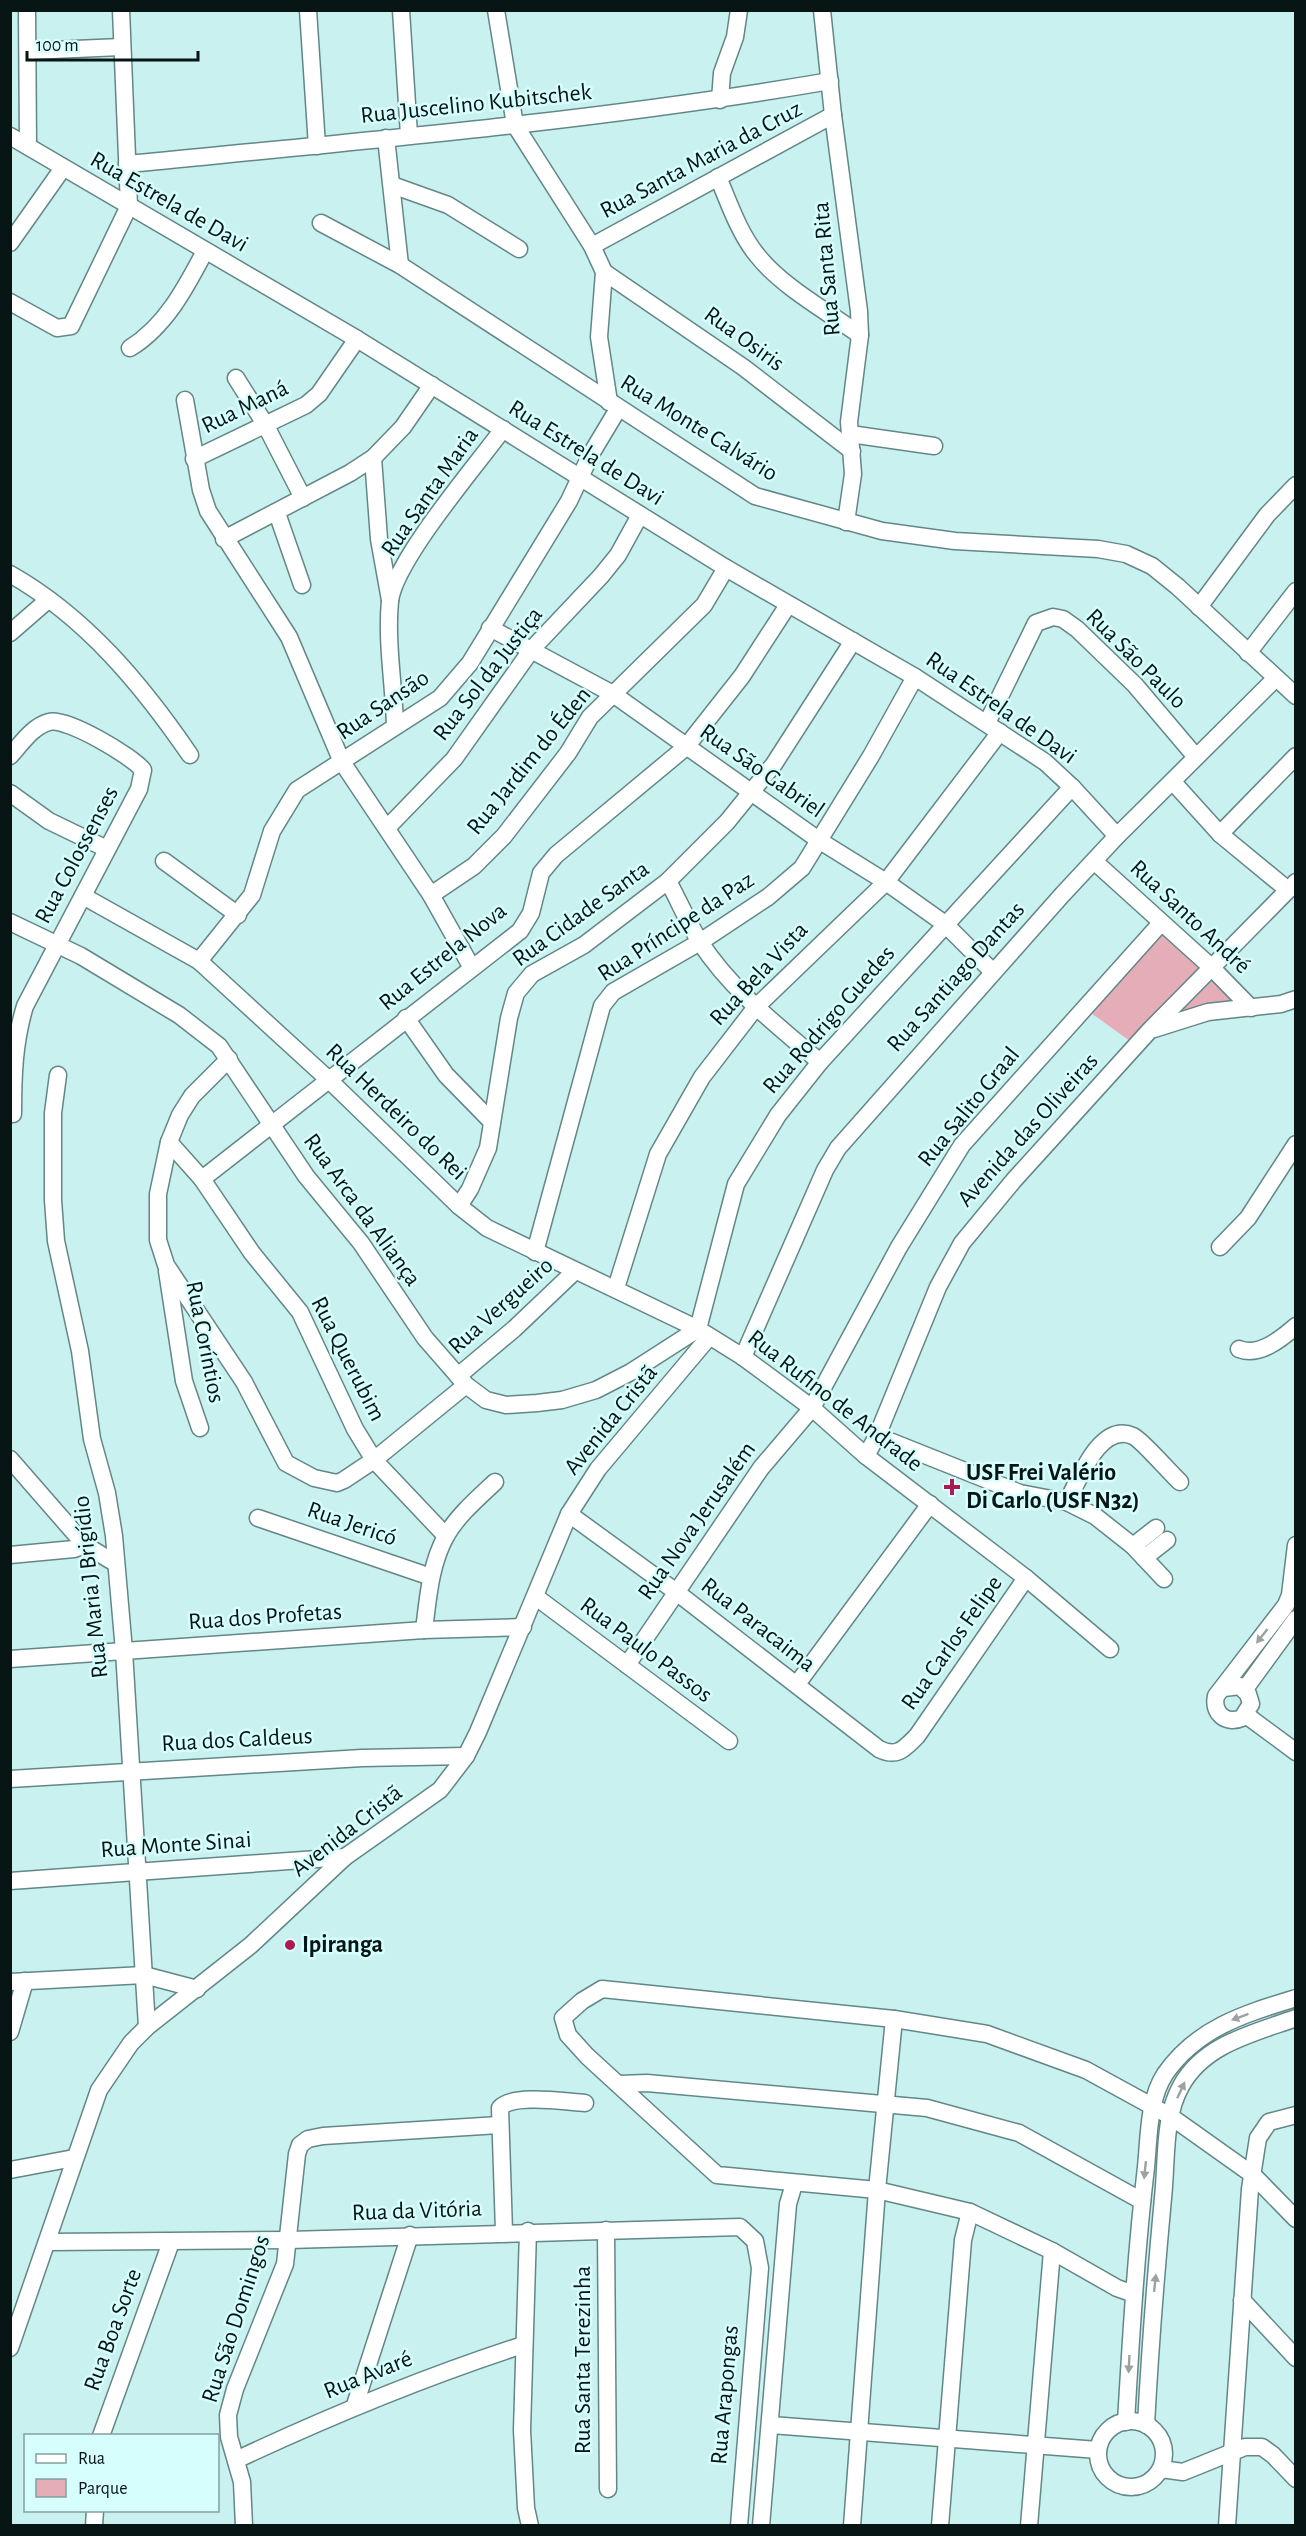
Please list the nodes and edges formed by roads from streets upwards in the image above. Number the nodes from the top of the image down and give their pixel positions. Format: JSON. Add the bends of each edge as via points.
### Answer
{"nodes":[{"id":1,"x":27,"y":10,"type":"edge"},
{"id":2,"x":121,"y":10,"type":"edge"},
{"id":3,"x":308,"y":10,"type":"edge"},
{"id":4,"x":401,"y":10,"type":"edge"},
{"id":5,"x":496,"y":10,"type":"edge"},
{"id":6,"x":740,"y":10,"type":"edge"},
{"id":7,"x":822,"y":10,"type":"edge"},
{"id":8,"x":121,"y":47,"type":"junction"},
{"id":9,"x":29,"y":51,"type":"junction"},
{"id":10,"x":830,"y":81,"type":"junction"},
{"id":11,"x":720,"y":100,"type":"junction"},
{"id":12,"x":833,"y":115,"type":"junction"},
{"id":13,"x":515,"y":125,"type":"junction"},
{"id":14,"x":409,"y":135,"type":"junction"},
{"id":15,"x":10,"y":136,"type":"edge"},
{"id":16,"x":386,"y":138,"type":"junction"},
{"id":17,"x":28,"y":146,"type":"junction"},
{"id":18,"x":317,"y":146,"type":"junction"},
{"id":19,"x":127,"y":164,"type":"junction"},
{"id":20,"x":63,"y":168,"type":"junction"},
{"id":21,"x":718,"y":177,"type":"junction"},
{"id":22,"x":392,"y":185,"type":"junction"},
{"id":23,"x":129,"y":207,"type":"junction"},
{"id":24,"x":321,"y":223,"type":"dead end"},
{"id":25,"x":10,"y":243,"type":"edge"},
{"id":26,"x":592,"y":246,"type":"junction"},
{"id":27,"x":519,"y":249,"type":"dead end"},
{"id":28,"x":205,"y":251,"type":"junction"},
{"id":29,"x":400,"y":265,"type":"junction"},
{"id":30,"x":604,"y":272,"type":"junction"},
{"id":31,"x":10,"y":302,"type":"edge"},
{"id":32,"x":860,"y":335,"type":"junction"},
{"id":33,"x":357,"y":339,"type":"junction"},
{"id":34,"x":130,"y":348,"type":"dead end"},
{"id":35,"x":236,"y":378,"type":"dead end"},
{"id":36,"x":432,"y":385,"type":"junction"},
{"id":37,"x":185,"y":400,"type":"dead end"},
{"id":38,"x":614,"y":405,"type":"junction"},
{"id":39,"x":265,"y":424,"type":"junction"},
{"id":40,"x":503,"y":429,"type":"junction"},
{"id":41,"x":851,"y":442,"type":"junction"},
{"id":42,"x":934,"y":446,"type":"dead end"},
{"id":43,"x":373,"y":458,"type":"junction"},
{"id":44,"x":194,"y":459,"type":"junction"},
{"id":45,"x":580,"y":477,"type":"junction"},
{"id":46,"x":1296,"y":485,"type":"edge"},
{"id":47,"x":303,"y":498,"type":"junction"},
{"id":48,"x":277,"y":513,"type":"junction"},
{"id":49,"x":640,"y":515,"type":"junction"},
{"id":50,"x":846,"y":522,"type":"junction"},
{"id":51,"x":224,"y":539,"type":"junction"},
{"id":52,"x":726,"y":568,"type":"junction"},
{"id":53,"x":10,"y":574,"type":"edge"},
{"id":54,"x":302,"y":585,"type":"dead end"},
{"id":55,"x":1296,"y":591,"type":"edge"},
{"id":56,"x":48,"y":600,"type":"junction"},
{"id":57,"x":390,"y":600,"type":"junction"},
{"id":58,"x":788,"y":604,"type":"junction"},
{"id":59,"x":1199,"y":607,"type":"junction"},
{"id":60,"x":490,"y":628,"type":"junction"},
{"id":61,"x":10,"y":633,"type":"edge"},
{"id":62,"x":853,"y":641,"type":"junction"},
{"id":63,"x":532,"y":649,"type":"junction"},
{"id":64,"x":1248,"y":652,"type":"junction"},
{"id":65,"x":915,"y":676,"type":"junction"},
{"id":66,"x":1288,"y":686,"type":"edge"},
{"id":67,"x":613,"y":694,"type":"junction"},
{"id":68,"x":395,"y":726,"type":"junction"},
{"id":69,"x":994,"y":727,"type":"junction"},
{"id":70,"x":686,"y":747,"type":"junction"},
{"id":71,"x":10,"y":756,"type":"edge"},
{"id":72,"x":190,"y":756,"type":"dead end"},
{"id":73,"x":1296,"y":756,"type":"edge"},
{"id":74,"x":1196,"y":757,"type":"junction"},
{"id":75,"x":342,"y":762,"type":"junction"},
{"id":76,"x":1173,"y":782,"type":"junction"},
{"id":77,"x":1072,"y":787,"type":"junction"},
{"id":78,"x":753,"y":792,"type":"junction"},
{"id":79,"x":10,"y":793,"type":"edge"},
{"id":80,"x":387,"y":828,"type":"junction"},
{"id":81,"x":1220,"y":834,"type":"junction"},
{"id":82,"x":1118,"y":836,"type":"junction"},
{"id":83,"x":820,"y":841,"type":"junction"},
{"id":84,"x":107,"y":849,"type":"junction"},
{"id":85,"x":164,"y":861,"type":"dead end"},
{"id":86,"x":1095,"y":862,"type":"junction"},
{"id":87,"x":668,"y":881,"type":"junction"},
{"id":88,"x":886,"y":882,"type":"junction"},
{"id":89,"x":1292,"y":886,"type":"edge"},
{"id":90,"x":431,"y":895,"type":"junction"},
{"id":91,"x":83,"y":896,"type":"junction"},
{"id":92,"x":238,"y":915,"type":"junction"},
{"id":93,"x":10,"y":922,"type":"edge"},
{"id":94,"x":1161,"y":923,"type":"junction"},
{"id":95,"x":945,"y":924,"type":"junction"},
{"id":96,"x":700,"y":942,"type":"junction"},
{"id":97,"x":59,"y":943,"type":"junction"},
{"id":98,"x":199,"y":961,"type":"junction"},
{"id":99,"x":1210,"y":966,"type":"junction"},
{"id":100,"x":472,"y":968,"type":"junction"},
{"id":101,"x":993,"y":972,"type":"junction"},
{"id":102,"x":1296,"y":999,"type":"edge"},
{"id":103,"x":756,"y":1007,"type":"junction"},
{"id":104,"x":1251,"y":1008,"type":"junction"},
{"id":105,"x":406,"y":1018,"type":"junction"},
{"id":106,"x":1150,"y":1030,"type":"junction"},
{"id":107,"x":230,"y":1059,"type":"junction"},
{"id":108,"x":820,"y":1062,"type":"junction"},
{"id":109,"x":58,"y":1075,"type":"dead end"},
{"id":110,"x":329,"y":1080,"type":"junction"},
{"id":111,"x":13,"y":1114,"type":"dead end"},
{"id":112,"x":492,"y":1122,"type":"junction"},
{"id":113,"x":272,"y":1124,"type":"junction"},
{"id":114,"x":169,"y":1142,"type":"junction"},
{"id":115,"x":1296,"y":1144,"type":"edge"},
{"id":116,"x":202,"y":1179,"type":"junction"},
{"id":117,"x":459,"y":1206,"type":"junction"},
{"id":118,"x":1220,"y":1247,"type":"dead end"},
{"id":119,"x":534,"y":1252,"type":"junction"},
{"id":120,"x":166,"y":1265,"type":"junction"},
{"id":121,"x":575,"y":1271,"type":"junction"},
{"id":122,"x":616,"y":1288,"type":"junction"},
{"id":123,"x":1296,"y":1326,"type":"edge"},
{"id":124,"x":704,"y":1333,"type":"junction"},
{"id":125,"x":1239,"y":1348,"type":"dead end"},
{"id":126,"x":743,"y":1357,"type":"junction"},
{"id":127,"x":462,"y":1380,"type":"junction"},
{"id":128,"x":812,"y":1408,"type":"junction"},
{"id":129,"x":200,"y":1428,"type":"dead end"},
{"id":130,"x":878,"y":1436,"type":"junction"},
{"id":131,"x":866,"y":1456,"type":"junction"},
{"id":132,"x":10,"y":1460,"type":"edge"},
{"id":133,"x":374,"y":1460,"type":"junction"},
{"id":134,"x":495,"y":1482,"type":"dead end"},
{"id":135,"x":1180,"y":1482,"type":"dead end"},
{"id":136,"x":1067,"y":1502,"type":"junction"},
{"id":137,"x":930,"y":1504,"type":"junction"},
{"id":138,"x":569,"y":1514,"type":"junction"},
{"id":139,"x":258,"y":1518,"type":"dead end"},
{"id":140,"x":1162,"y":1534,"type":"dead end"},
{"id":141,"x":446,"y":1536,"type":"junction"},
{"id":142,"x":85,"y":1545,"type":"junction"},
{"id":143,"x":1296,"y":1545,"type":"edge"},
{"id":144,"x":1139,"y":1552,"type":"junction"},
{"id":145,"x":10,"y":1555,"type":"edge"},
{"id":146,"x":115,"y":1563,"type":"junction"},
{"id":147,"x":431,"y":1577,"type":"junction"},
{"id":148,"x":1026,"y":1578,"type":"junction"},
{"id":149,"x":1164,"y":1579,"type":"dead end"},
{"id":150,"x":675,"y":1591,"type":"junction"},
{"id":151,"x":536,"y":1597,"type":"junction"},
{"id":152,"x":1292,"y":1612,"type":"edge"},
{"id":153,"x":523,"y":1627,"type":"junction"},
{"id":154,"x":423,"y":1630,"type":"junction"},
{"id":155,"x":1110,"y":1649,"type":"dead end"},
{"id":156,"x":124,"y":1651,"type":"junction"},
{"id":157,"x":10,"y":1659,"type":"edge"},
{"id":158,"x":627,"y":1665,"type":"junction"},
{"id":159,"x":796,"y":1684,"type":"junction"},
{"id":160,"x":1224,"y":1688,"type":"junction"},
{"id":161,"x":1245,"y":1689,"type":"junction"},
{"id":162,"x":1246,"y":1715,"type":"junction"},
{"id":163,"x":917,"y":1736,"type":"joint"},
{"id":164,"x":729,"y":1741,"type":"dead end"},
{"id":165,"x":1296,"y":1752,"type":"edge"},
{"id":166,"x":466,"y":1756,"type":"junction"},
{"id":167,"x":131,"y":1770,"type":"junction"},
{"id":168,"x":10,"y":1779,"type":"edge"},
{"id":169,"x":345,"y":1857,"type":"junction"},
{"id":170,"x":136,"y":1872,"type":"junction"},
{"id":171,"x":10,"y":1881,"type":"edge"},
{"id":172,"x":144,"y":1975,"type":"junction"},
{"id":173,"x":18,"y":1982,"type":"edge"},
{"id":174,"x":197,"y":1989,"type":"junction"},
{"id":175,"x":1293,"y":1999,"type":"edge"},
{"id":176,"x":1296,"y":2017,"type":"edge"},
{"id":177,"x":894,"y":2019,"type":"junction"},
{"id":178,"x":147,"y":2027,"type":"junction"},
{"id":179,"x":10,"y":2032,"type":"edge"},
{"id":180,"x":618,"y":2084,"type":"junction"},
{"id":181,"x":886,"y":2102,"type":"junction"},
{"id":182,"x":585,"y":2103,"type":"dead end"},
{"id":183,"x":1152,"y":2106,"type":"junction"},
{"id":184,"x":1296,"y":2115,"type":"edge"},
{"id":185,"x":1170,"y":2116,"type":"junction"},
{"id":186,"x":499,"y":2125,"type":"junction"},
{"id":187,"x":74,"y":2158,"type":"junction"},
{"id":188,"x":10,"y":2170,"type":"edge"},
{"id":189,"x":1253,"y":2175,"type":"junction"},
{"id":190,"x":794,"y":2184,"type":"junction"},
{"id":191,"x":877,"y":2190,"type":"junction"},
{"id":192,"x":1142,"y":2201,"type":"junction"},
{"id":193,"x":970,"y":2212,"type":"junction"},
{"id":194,"x":1296,"y":2219,"type":"edge"},
{"id":195,"x":606,"y":2230,"type":"junction"},
{"id":196,"x":528,"y":2231,"type":"junction"},
{"id":197,"x":504,"y":2232,"type":"junction"},
{"id":198,"x":410,"y":2235,"type":"junction"},
{"id":199,"x":289,"y":2240,"type":"junction"},
{"id":200,"x":48,"y":2242,"type":"junction"},
{"id":201,"x":171,"y":2242,"type":"junction"},
{"id":202,"x":1052,"y":2251,"type":"junction"},
{"id":203,"x":760,"y":2268,"type":"joint"},
{"id":204,"x":1134,"y":2294,"type":"junction"},
{"id":205,"x":1242,"y":2300,"type":"junction"},
{"id":206,"x":523,"y":2345,"type":"junction"},
{"id":207,"x":10,"y":2348,"type":"edge"},
{"id":208,"x":1296,"y":2358,"type":"edge"},
{"id":209,"x":355,"y":2405,"type":"junction"},
{"id":210,"x":1126,"y":2422,"type":"junction"},
{"id":211,"x":771,"y":2425,"type":"junction"},
{"id":212,"x":1146,"y":2425,"type":"junction"},
{"id":213,"x":859,"y":2432,"type":"junction"},
{"id":214,"x":102,"y":2434,"type":"edge"},
{"id":215,"x":947,"y":2439,"type":"junction"},
{"id":216,"x":1037,"y":2445,"type":"junction"},
{"id":217,"x":1098,"y":2450,"type":"junction"},
{"id":218,"x":1231,"y":2452,"type":"junction"},
{"id":219,"x":236,"y":2460,"type":"junction"},
{"id":220,"x":1161,"y":2469,"type":"junction"},
{"id":221,"x":1296,"y":2480,"type":"edge"},
{"id":222,"x":608,"y":2489,"type":"dead end"},
{"id":223,"x":244,"y":2526,"type":"edge"},
{"id":224,"x":530,"y":2526,"type":"edge"},
{"id":225,"x":739,"y":2526,"type":"edge"},
{"id":226,"x":761,"y":2526,"type":"edge"},
{"id":227,"x":852,"y":2526,"type":"edge"},
{"id":228,"x":940,"y":2526,"type":"edge"},
{"id":229,"x":1029,"y":2526,"type":"edge"},
{"id":230,"x":1227,"y":2526,"type":"edge"}],
"edges":[{"from":1,"to":9,"type":"street"},
{"from":2,"to":8,"type":"street"},
{"from":3,"to":18,"type":"street"},
{"from":4,"to":14,"type":"street"},
{"from":5,"to":13,"type":"street"},
{"from":6,"to":11,"type":"street","via":[[722,73]]},
{"from":7,"to":10,"type":"street","name":"Rua Santa Rita"},
{"from":8,"to":9,"type":"street"},
{"from":8,"to":19,"type":"street"},
{"from":9,"to":17,"type":"street"},
{"from":10,"to":11,"type":"street","name":"Rua Juscelino Kubitschek"},
{"from":10,"to":12,"type":"street","name":"Rua Santa Rita"},
{"from":11,"to":13,"type":"street","name":"Rua Juscelino Kubitschek"},
{"from":12,"to":21,"type":"street","name":"Rua Santa Maria da Cruz"},
{"from":12,"to":32,"type":"street","name":"Rua Santa Rita","via":[[858,285]]},
{"from":13,"to":14,"type":"street","name":"Rua Juscelino Kubitschek"},
{"from":13,"to":26,"type":"street"},
{"from":14,"to":16,"type":"street","name":"Rua Juscelino Kubitschek"},
{"from":15,"to":17,"type":"street","name":"Rua Estrela de Davi"},
{"from":16,"to":18,"type":"street","name":"Rua Juscelino Kubitschek"},
{"from":16,"to":22,"type":"street"},
{"from":17,"to":20,"type":"street","name":"Rua Estrela de Davi"},
{"from":18,"to":19,"type":"street","name":"Rua Juscelino Kubitschek"},
{"from":19,"to":23,"type":"street"},
{"from":20,"to":23,"type":"street","name":"Rua Estrela de Davi"},
{"from":20,"to":25,"type":"street"},
{"from":21,"to":26,"type":"street","name":"Rua Santa Maria da Cruz"},
{"from":21,"to":32,"type":"street","via":[[757,256]]},
{"from":22,"to":27,"type":"street","via":[[448,205]]},
{"from":22,"to":29,"type":"street"},
{"from":23,"to":28,"type":"street","name":"Rua Estrela de Davi"},
{"from":23,"to":31,"type":"street","via":[[71,326],[63,329]]},
{"from":24,"to":29,"type":"street","name":"Rua Monte Calvário"},
{"from":26,"to":30,"type":"street"},
{"from":28,"to":33,"type":"street","name":"Rua Estrela de Davi"},
{"from":28,"to":34,"type":"street","via":[[165,318]]},
{"from":29,"to":38,"type":"street","name":"Rua Monte Calvário"},
{"from":30,"to":38,"type":"street","via":[[599,337]]},
{"from":30,"to":41,"type":"street","name":"Rua Osiris"},
{"from":32,"to":41,"type":"street","name":"Rua Santa Rita","via":[[851,391]]},
{"from":33,"to":36,"type":"street","name":"Rua Estrela de Davi"},
{"from":33,"to":39,"type":"street","name":"Rua Maná","via":[[319,394],[306,405]]},
{"from":35,"to":39,"type":"street"},
{"from":36,"to":40,"type":"street","name":"Rua Estrela de Davi"},
{"from":36,"to":43,"type":"street","via":[[403,427]]},
{"from":37,"to":44,"type":"street"},
{"from":38,"to":45,"type":"street","name":"Rua Sansão"},
{"from":38,"to":50,"type":"street","name":"Rua Monte Calvário","via":[[755,496]]},
{"from":39,"to":44,"type":"street","name":"Rua Maná"},
{"from":39,"to":47,"type":"street"},
{"from":40,"to":45,"type":"street","name":"Rua Estrela de Davi"},
{"from":40,"to":57,"type":"street","name":"Rua Santa Maria","via":[[422,538]]},
{"from":41,"to":42,"type":"street"},
{"from":41,"to":50,"type":"street","name":"Rua Santa Rita","via":[[852,499]]},
{"from":43,"to":47,"type":"street"},
{"from":43,"to":57,"type":"street","via":[[379,539]]},
{"from":44,"to":51,"type":"street","via":[[208,511]]},
{"from":45,"to":49,"type":"street","name":"Rua Estrela de Davi"},
{"from":45,"to":60,"type":"street","name":"Rua Sansão"},
{"from":46,"to":59,"type":"street","via":[[1267,515]]},
{"from":47,"to":48,"type":"street"},
{"from":48,"to":51,"type":"street"},
{"from":48,"to":54,"type":"street"},
{"from":49,"to":52,"type":"street","name":"Rua Estrela de Davi"},
{"from":49,"to":63,"type":"street","name":"Rua Sol da Justiça","via":[[618,555]]},
{"from":50,"to":59,"type":"street","name":"Rua Monte Calvário","via":[[945,539],[1126,554],[1152,566]]},
{"from":51,"to":75,"type":"street","via":[[289,637]]},
{"from":52,"to":58,"type":"street","name":"Rua Estrela de Davi"},
{"from":52,"to":67,"type":"street","name":"Rua Jardim do Éden","via":[[704,605],[679,633]]},
{"from":53,"to":56,"type":"street"},
{"from":55,"to":64,"type":"street"},
{"from":56,"to":61,"type":"street"},
{"from":56,"to":72,"type":"street","via":[[85,627],[116,660]]},
{"from":57,"to":68,"type":"street","name":"Rua Santa Maria"},
{"from":58,"to":62,"type":"street","name":"Rua Estrela de Davi"},
{"from":58,"to":70,"type":"street","name":"Rua Estrela Nova","via":[[742,676]]},
{"from":59,"to":64,"type":"street","name":"Rua Monte Calvário"},
{"from":60,"to":63,"type":"street","name":"Rua São Gabriel"},
{"from":60,"to":68,"type":"street","name":"Rua Sansão","via":[[453,686],[421,712]]},
{"from":62,"to":65,"type":"street","name":"Rua Estrela de Davi"},
{"from":62,"to":78,"type":"street","name":"Rua Cidade Santa"},
{"from":63,"to":67,"type":"street","name":"Rua São Gabriel"},
{"from":63,"to":80,"type":"street","name":"Rua Sol da Justiça","via":[[454,759]]},
{"from":64,"to":66,"type":"street","name":"Rua Monte Calvário"},
{"from":65,"to":69,"type":"street","name":"Rua Estrela de Davi"},
{"from":65,"to":83,"type":"street","name":"Rua Príncipe da Paz"},
{"from":66,"to":74,"type":"street","name":"Rua Santiago Dantas"},
{"from":67,"to":70,"type":"street","name":"Rua São Gabriel"},
{"from":67,"to":90,"type":"street","name":"Rua Jardim do Éden","via":[[591,717],[504,836],[474,866]]},
{"from":68,"to":75,"type":"street","name":"Rua Sansão"},
{"from":69,"to":74,"type":"street","name":"Rua São Paulo","via":[[1036,623],[1053,617],[1077,628],[1135,685]]},
{"from":69,"to":77,"type":"street","name":"Rua Estrela de Davi","via":[[1045,762]]},
{"from":69,"to":88,"type":"street","name":"Rua Bela Vista"},
{"from":70,"to":78,"type":"street","name":"Rua São Gabriel"},
{"from":70,"to":100,"type":"street","name":"Rua Estrela Nova","via":[[556,855],[541,873],[531,913],[520,931]]},
{"from":71,"to":84,"type":"street","name":"Rua Colossenses","via":[[42,725],[58,721],[138,764],[143,779]]},
{"from":73,"to":81,"type":"street"},
{"from":74,"to":76,"type":"street","name":"Rua Santiago Dantas"},
{"from":75,"to":80,"type":"street"},
{"from":75,"to":92,"type":"street","name":"Rua Sansão","via":[[297,790],[286,806],[272,831],[252,895]]},
{"from":76,"to":81,"type":"street"},
{"from":76,"to":82,"type":"street","name":"Rua Santiago Dantas"},
{"from":77,"to":82,"type":"street","name":"Rua Estrela de Davi"},
{"from":77,"to":95,"type":"street","name":"Rua Rodrigo Guedes"},
{"from":78,"to":83,"type":"street","name":"Rua São Gabriel"},
{"from":78,"to":87,"type":"street","name":"Rua Cidade Santa"},
{"from":79,"to":84,"type":"street","via":[[50,821]]},
{"from":80,"to":90,"type":"street"},
{"from":81,"to":89,"type":"street"},
{"from":82,"to":86,"type":"street","name":"Rua Santiago Dantas"},
{"from":83,"to":88,"type":"street","name":"Rua São Gabriel"},
{"from":83,"to":96,"type":"street","name":"Rua Príncipe da Paz","via":[[802,868],[768,897]]},
{"from":84,"to":91,"type":"street","name":"Rua Colossenses"},
{"from":85,"to":92,"type":"street"},
{"from":86,"to":94,"type":"street","name":"Rua Santo André"},
{"from":86,"to":101,"type":"street","name":"Rua Santiago Dantas"},
{"from":87,"to":96,"type":"street"},
{"from":87,"to":112,"type":"street","name":"Rua Cidade Santa","via":[[584,945],[532,974],[516,993]]},
{"from":88,"to":95,"type":"street","name":"Rua São Gabriel"},
{"from":88,"to":103,"type":"street","name":"Rua Bela Vista"},
{"from":89,"to":99,"type":"street","name":"Avenida das Oliveiras"},
{"from":90,"to":100,"type":"street"},
{"from":91,"to":97,"type":"street","name":"Rua Colossenses"},
{"from":91,"to":98,"type":"street","name":"Rua Herdeiro do Rei"},
{"from":92,"to":98,"type":"street","name":"Rua Sansão"},
{"from":93,"to":97,"type":"street","name":"Rua Arca da Aliança"},
{"from":94,"to":99,"type":"street","name":"Rua Santo André"},
{"from":94,"to":128,"type":"street","name":"Rua Salito Graal","via":[[962,1145],[899,1247]]},
{"from":95,"to":101,"type":"street","name":"Rua São Gabriel"},
{"from":95,"to":108,"type":"street","name":"Rua Rodrigo Guedes"},
{"from":96,"to":103,"type":"street"},
{"from":96,"to":119,"type":"street","name":"Rua Príncipe da Paz","via":[[613,992],[602,1006]]},
{"from":97,"to":107,"type":"street","name":"Rua Arca da Aliança","via":[[179,1015]]},
{"from":97,"to":111,"type":"street","name":"Rua Colossenses","via":[[25,1006],[18,1028]]},
{"from":98,"to":110,"type":"street","name":"Rua Herdeiro do Rei"},
{"from":99,"to":104,"type":"street","name":"Rua Santo André"},
{"from":99,"to":106,"type":"street","name":"Avenida das Oliveiras"},
{"from":100,"to":105,"type":"street","name":"Rua Estrela Nova"},
{"from":101,"to":126,"type":"street","name":"Rua Santiago Dantas","via":[[838,1148]]},
{"from":102,"to":104,"type":"street"},
{"from":103,"to":108,"type":"street"},
{"from":103,"to":122,"type":"street","name":"Rua Bela Vista","via":[[702,1077],[658,1154]]},
{"from":104,"to":106,"type":"street","via":[[1208,1012]]},
{"from":105,"to":110,"type":"street","name":"Rua Estrela Nova"},
{"from":105,"to":112,"type":"street","via":[[446,1076]]},
{"from":106,"to":130,"type":"street","name":"Avenida das Oliveiras","via":[[962,1243],[938,1287]]},
{"from":107,"to":113,"type":"street","name":"Rua Arca da Aliança"},
{"from":107,"to":114,"type":"street","via":[[192,1096]]},
{"from":108,"to":124,"type":"street","name":"Rua Rodrigo Guedes","via":[[778,1115],[736,1184]]},
{"from":109,"to":146,"type":"street","name":"Rua Maria J Brigídio","via":[[53,1113],[56,1241],[80,1351],[92,1439],[107,1493]]},
{"from":110,"to":113,"type":"street","name":"Rua Estrela Nova"},
{"from":110,"to":117,"type":"street","name":"Rua Herdeiro do Rei"},
{"from":112,"to":117,"type":"street","name":"Rua Cidade Santa","via":[[488,1148]]},
{"from":113,"to":116,"type":"street","name":"Rua Estrela Nova"},
{"from":113,"to":127,"type":"street","name":"Rua Arca da Aliança","via":[[306,1176],[361,1243],[419,1330]]},
{"from":114,"to":116,"type":"street","name":"Rua Querubim"},
{"from":114,"to":120,"type":"street","via":[[156,1214],[158,1240]]},
{"from":115,"to":118,"type":"street","via":[[1248,1218]]},
{"from":116,"to":133,"type":"street","name":"Rua Querubim","via":[[252,1253],[300,1312],[355,1429]]},
{"from":117,"to":119,"type":"street","name":"Rua Herdeiro do Rei","via":[[488,1228]]},
{"from":119,"to":121,"type":"street","name":"Rua Herdeiro do Rei"},
{"from":120,"to":129,"type":"street","name":"Rua Coríntios","via":[[182,1372]]},
{"from":120,"to":133,"type":"street","name":"Rua Vergueiro","via":[[244,1382],[286,1463],[314,1478],[337,1483],[354,1476]]},
{"from":121,"to":122,"type":"street","name":"Rua Herdeiro do Rei"},
{"from":121,"to":127,"type":"street","name":"Rua Vergueiro"},
{"from":122,"to":124,"type":"street","name":"Rua Herdeiro do Rei"},
{"from":123,"to":125,"type":"street","via":[[1269,1346],[1251,1351]]},
{"from":124,"to":126,"type":"street","name":"Rua Rufino de Andrade"},
{"from":124,"to":127,"type":"street","name":"Rua Arca da Aliança","via":[[596,1390],[562,1400],[506,1405],[486,1400]]},
{"from":124,"to":138,"type":"street","name":"Avenida Cristã","via":[[598,1469]]},
{"from":126,"to":128,"type":"street","name":"Rua Rufino de Andrade"},
{"from":127,"to":133,"type":"street","name":"Rua Vergueiro"},
{"from":128,"to":131,"type":"street","name":"Rua Rufino de Andrade"},
{"from":128,"to":150,"type":"street","name":"Rua Nova Jerusalém","via":[[761,1468]]},
{"from":130,"to":131,"type":"street","name":"Avenida das Oliveiras"},
{"from":130,"to":136,"type":"street","via":[[1020,1493]]},
{"from":131,"to":137,"type":"street","name":"Rua Rufino de Andrade"},
{"from":132,"to":142,"type":"street"},
{"from":133,"to":141,"type":"street","name":"Rua Querubim"},
{"from":134,"to":141,"type":"street"},
{"from":135,"to":136,"type":"street","via":[[1134,1436],[1118,1433],[1105,1440],[1093,1454]]},
{"from":136,"to":144,"type":"street","via":[[1095,1516]]},
{"from":137,"to":148,"type":"street","name":"Rua Rufino de Andrade"},
{"from":137,"to":159,"type":"street"},
{"from":138,"to":150,"type":"street","name":"Rua Paracaima"},
{"from":138,"to":151,"type":"street","name":"Avenida Cristã"},
{"from":139,"to":147,"type":"street","name":"Rua Jericó"},
{"from":140,"to":144,"type":"street"},
{"from":141,"to":147,"type":"street"},
{"from":142,"to":145,"type":"street"},
{"from":142,"to":146,"type":"street"},
{"from":143,"to":152,"type":"street","via":[[1290,1595]]},
{"from":144,"to":149,"type":"street"},
{"from":146,"to":156,"type":"street","name":"Rua Maria J Brigídio"},
{"from":147,"to":154,"type":"street"},
{"from":148,"to":155,"type":"street","name":"Rua Rufino de Andrade"},
{"from":148,"to":163,"type":"street","name":"Rua Carlos Felipe"},
{"from":150,"to":158,"type":"street","name":"Rua Nova Jerusalém"},
{"from":150,"to":159,"type":"street","name":"Rua Paracaima"},
{"from":151,"to":153,"type":"street","name":"Avenida Cristã"},
{"from":151,"to":158,"type":"street","name":"Rua Paulo Passos"},
{"from":152,"to":160,"type":"street","one_way":true},
{"from":152,"to":161,"type":"street"},
{"from":153,"to":154,"type":"street","name":"Rua dos Profetas"},
{"from":153,"to":166,"type":"street","name":"Avenida Cristã"},
{"from":154,"to":156,"type":"street","name":"Rua dos Profetas"},
{"from":156,"to":157,"type":"street","name":"Rua dos Profetas"},
{"from":156,"to":167,"type":"street","name":"Rua Maria J Brigídio"},
{"from":158,"to":164,"type":"street","name":"Rua Paulo Passos"},
{"from":159,"to":163,"type":"street","name":"Rua Paracaima","via":[[889,1754],[898,1754]]},
{"from":160,"to":161,"type":"street","via":[[1234,1685]]},
{"from":160,"to":162,"type":"street","via":[[1215,1701],[1218,1712],[1231,1721]]},
{"from":161,"to":162,"type":"street","via":[[1251,1704]]},
{"from":162,"to":165,"type":"street"},
{"from":166,"to":167,"type":"street","name":"Rua dos Caldeus"},
{"from":166,"to":169,"type":"street","name":"Avenida Cristã","via":[[440,1790]]},
{"from":167,"to":168,"type":"street","name":"Rua dos Caldeus"},
{"from":167,"to":170,"type":"street","name":"Rua Maria J Brigídio"},
{"from":169,"to":170,"type":"street","name":"Rua Monte Sinai"},
{"from":169,"to":174,"type":"street","name":"Avenida Cristã","via":[[251,1945]]},
{"from":170,"to":171,"type":"street","name":"Rua Monte Sinai"},
{"from":170,"to":172,"type":"street","name":"Rua Maria J Brigídio"},
{"from":172,"to":173,"type":"street"},
{"from":172,"to":174,"type":"street"},
{"from":172,"to":178,"type":"street","name":"Rua Maria J Brigídio"},
{"from":173,"to":179,"type":"street"},
{"from":174,"to":178,"type":"street","name":"Avenida Cristã"},
{"from":175,"to":176,"type":"street"},
{"from":175,"to":183,"type":"street","one_way":true,"via":[[1218,2025],[1187,2047],[1164,2076]]},
{"from":185,"to":176,"type":"street","one_way":true,"via":[[1181,2086],[1201,2062],[1228,2042]]},
{"from":177,"to":180,"type":"street","via":[[602,1989],[563,2019],[568,2035]]},
{"from":177,"to":181,"type":"street"},
{"from":177,"to":183,"type":"street","via":[[987,2034],[1086,2070]]},
{"from":178,"to":187,"type":"street","name":"Avenida Cristã","via":[[130,2043],[99,2090]]},
{"from":180,"to":181,"type":"street"},
{"from":180,"to":190,"type":"street","via":[[717,2175]]},
{"from":181,"to":191,"type":"street"},
{"from":181,"to":192,"type":"street","via":[[927,2108],[1019,2133]]},
{"from":182,"to":186,"type":"street","via":[[511,2101],[500,2108]]},
{"from":183,"to":185,"type":"street"},
{"from":183,"to":192,"type":"street","one_way":true},
{"from":184,"to":189,"type":"street","via":[[1269,2122],[1258,2138]]},
{"from":185,"to":189,"type":"street"},
{"from":212,"to":185,"type":"street","one_way":true,"via":[[1153,2296]]},
{"from":186,"to":197,"type":"street"},
{"from":186,"to":199,"type":"street","name":"Rua São Domingos","via":[[308,2139],[297,2154]]},
{"from":187,"to":188,"type":"street"},
{"from":187,"to":200,"type":"street","name":"Avenida Cristã"},
{"from":189,"to":194,"type":"street"},
{"from":189,"to":205,"type":"street"},
{"from":190,"to":191,"type":"street"},
{"from":190,"to":211,"type":"street","via":[[788,2204]]},
{"from":191,"to":193,"type":"street"},
{"from":191,"to":213,"type":"street"},
{"from":192,"to":204,"type":"street"},
{"from":193,"to":202,"type":"street"},
{"from":193,"to":215,"type":"street","via":[[963,2240]]},
{"from":195,"to":196,"type":"street","name":"Rua da Vitória"},
{"from":195,"to":203,"type":"street","name":"Rua da Vitória","via":[[740,2227],[755,2241]]},
{"from":195,"to":222,"type":"street","name":"Rua Santa Terezinha"},
{"from":196,"to":197,"type":"street","name":"Rua da Vitória"},
{"from":196,"to":206,"type":"street"},
{"from":197,"to":198,"type":"street","name":"Rua da Vitória"},
{"from":198,"to":199,"type":"street","name":"Rua da Vitória"},
{"from":198,"to":209,"type":"street"},
{"from":199,"to":201,"type":"street","name":"Rua da Vitória"},
{"from":199,"to":219,"type":"street","name":"Rua São Domingos","via":[[283,2270],[228,2415]]},
{"from":200,"to":201,"type":"street","name":"Rua da Vitória"},
{"from":200,"to":207,"type":"street","name":"Avenida Cristã"},
{"from":201,"to":214,"type":"street","name":"Rua Boa Sorte"},
{"from":202,"to":204,"type":"street"},
{"from":202,"to":216,"type":"street"},
{"from":203,"to":225,"type":"street","name":"Rua Arapongas"},
{"from":204,"to":210,"type":"street","one_way":true},
{"from":205,"to":208,"type":"street"},
{"from":205,"to":218,"type":"street"},
{"from":206,"to":209,"type":"street","name":"Rua Avaré"},
{"from":206,"to":224,"type":"street","via":[[522,2430]]},
{"from":209,"to":219,"type":"street","name":"Rua Avaré"},
{"from":210,"to":212,"type":"street"},
{"from":210,"to":217,"type":"street","via":[[1111,2428]]},
{"from":211,"to":213,"type":"street"},
{"from":211,"to":226,"type":"street"},
{"from":212,"to":220,"type":"street","via":[[1161,2440]]},
{"from":213,"to":215,"type":"street"},
{"from":213,"to":227,"type":"street"},
{"from":215,"to":216,"type":"street"},
{"from":215,"to":228,"type":"street"},
{"from":216,"to":217,"type":"street"},
{"from":216,"to":229,"type":"street"},
{"from":217,"to":220,"type":"street","via":[[1105,2475],[1124,2487],[1145,2484]]},
{"from":218,"to":220,"type":"street","via":[[1183,2472]]},
{"from":218,"to":221,"type":"street","via":[[1262,2447]]},
{"from":218,"to":230,"type":"street"},
{"from":219,"to":223,"type":"street","name":"Rua São Domingos","via":[[242,2482]]}]}
